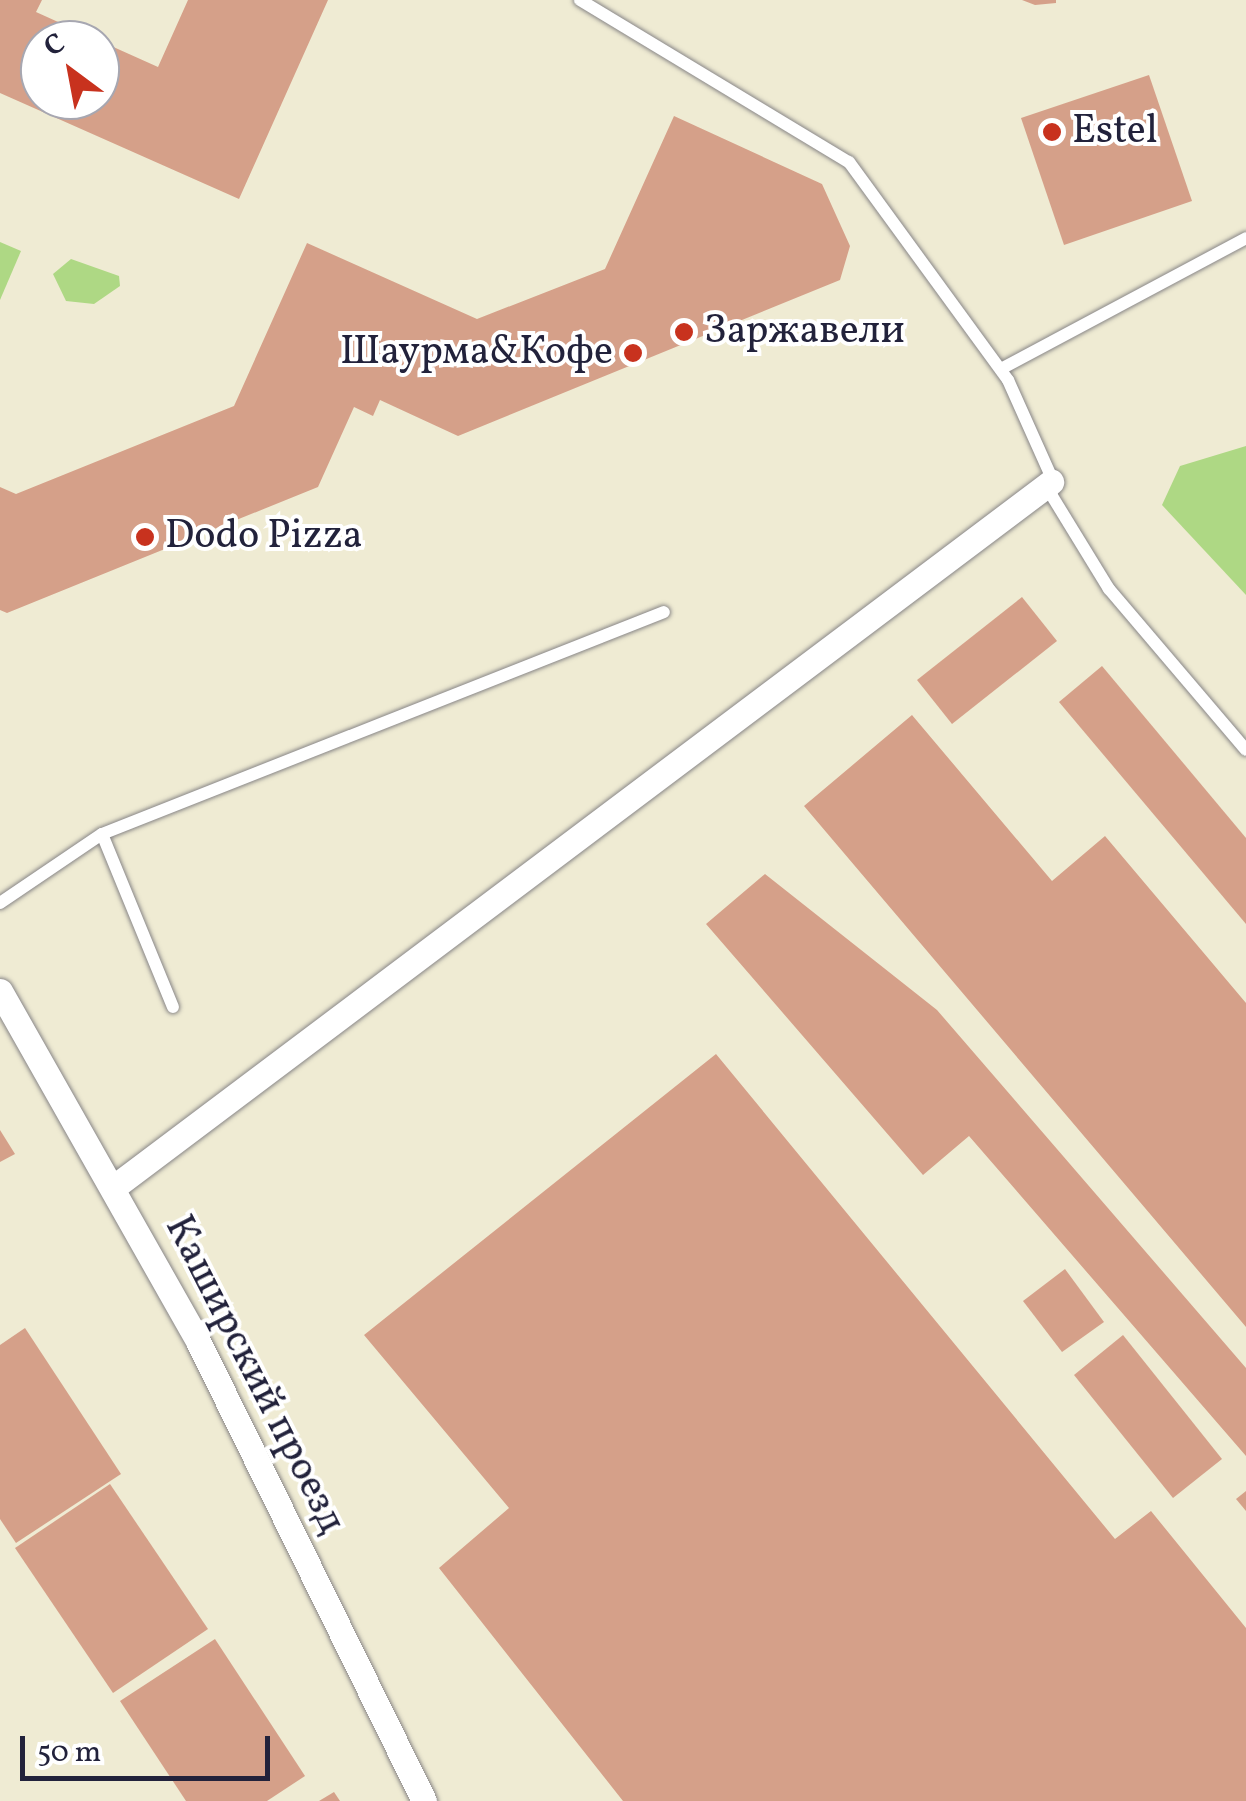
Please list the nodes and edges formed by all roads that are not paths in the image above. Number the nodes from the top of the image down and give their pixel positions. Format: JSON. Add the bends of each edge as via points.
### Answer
{"nodes":[{"id":1,"x":580,"y":0,"type":"edge"},
{"id":2,"x":1246,"y":238,"type":"edge"},
{"id":3,"x":1001,"y":369,"type":"junction"},
{"id":4,"x":1051,"y":482,"type":"junction"},
{"id":5,"x":664,"y":612,"type":"dead end"},
{"id":6,"x":1246,"y":750,"type":"edge"},
{"id":7,"x":102,"y":834,"type":"junction"},
{"id":8,"x":0,"y":903,"type":"edge"},
{"id":9,"x":0,"y":991,"type":"edge"},
{"id":10,"x":174,"y":1007,"type":"dead end"},
{"id":11,"x":114,"y":1188,"type":"junction"},
{"id":12,"x":424,"y":1801,"type":"edge"}],
"edges":[{"from":1,"to":3,"type":"lane","via":[[848,162]]},
{"from":2,"to":3,"type":"lane"},
{"from":3,"to":4,"type":"lane"},
{"from":4,"to":6,"type":"lane","via":[[1052,496],[1110,588]]},
{"from":4,"to":11,"type":"street"},
{"from":5,"to":7,"type":"lane"},
{"from":7,"to":8,"type":"lane"},
{"from":7,"to":10,"type":"lane"},
{"from":9,"to":11,"type":"street","name":"Каширский проезд"},
{"from":11,"to":12,"type":"street","name":"Каширский проезд","via":[[242,1428]]}]}
